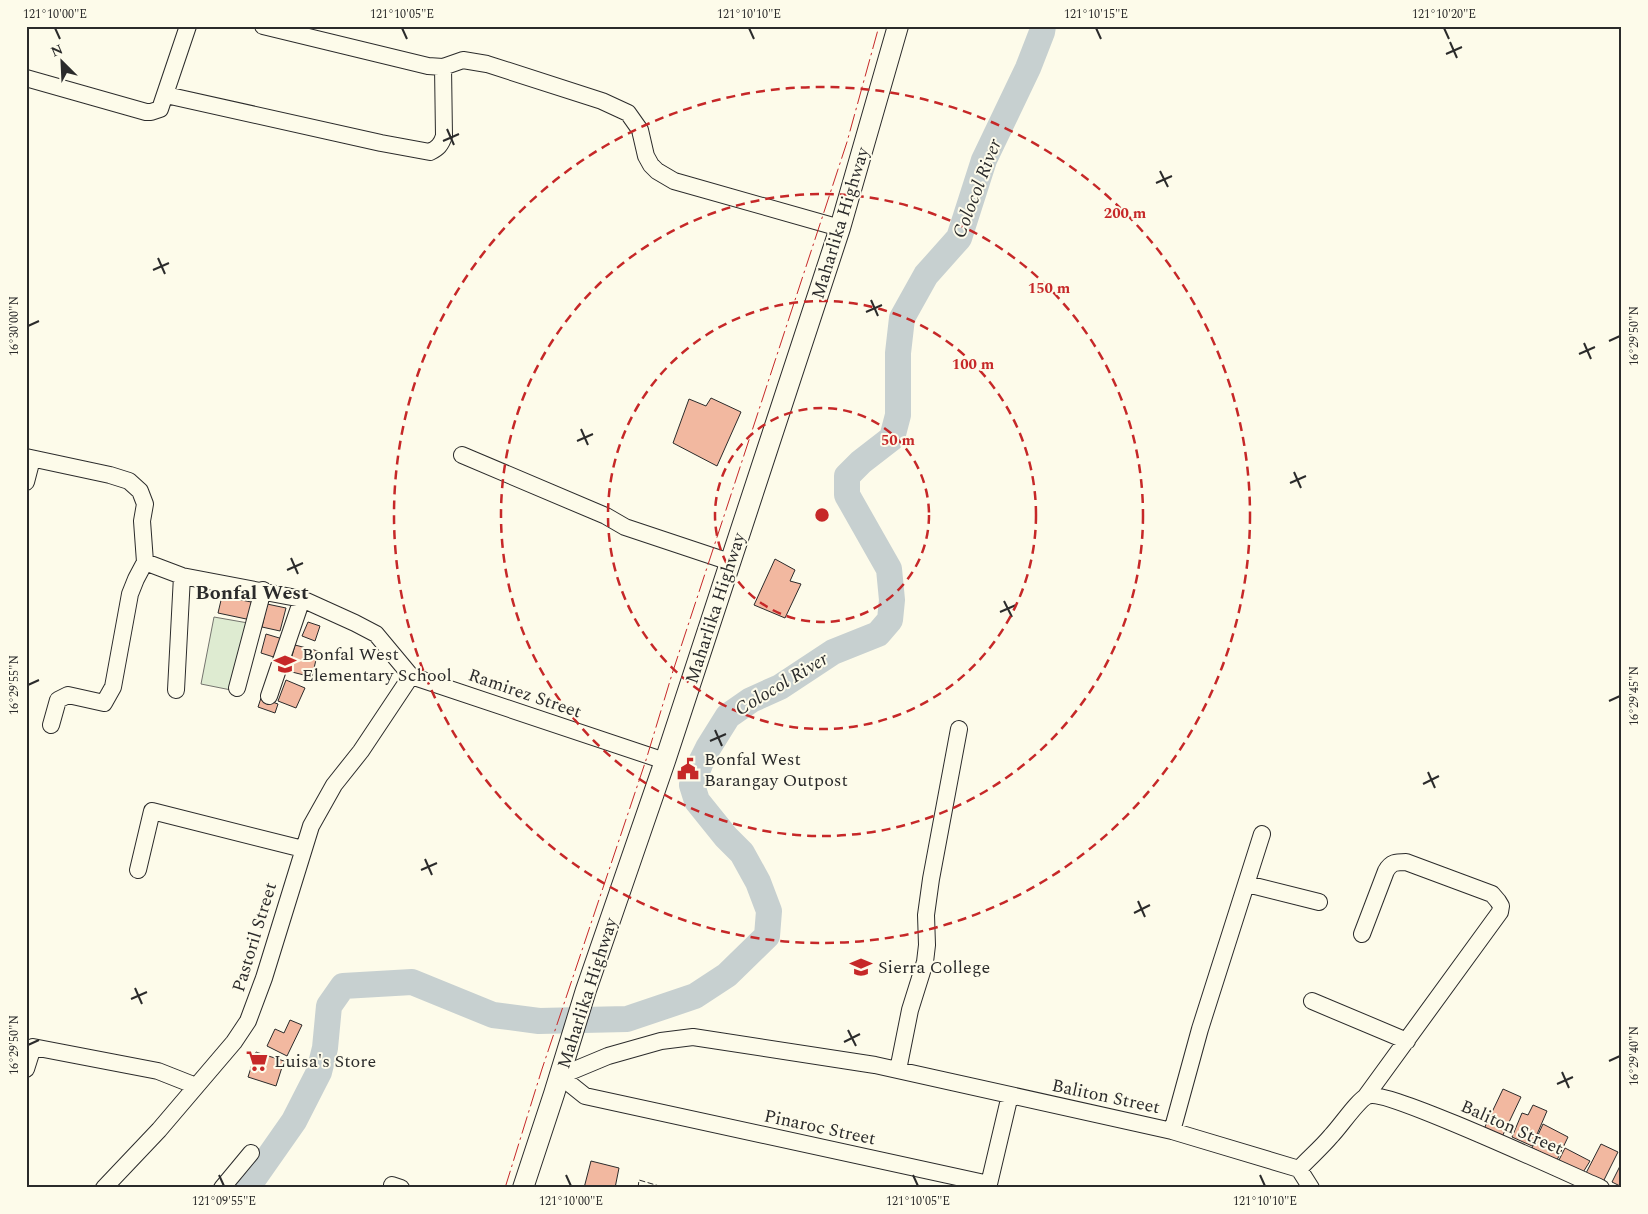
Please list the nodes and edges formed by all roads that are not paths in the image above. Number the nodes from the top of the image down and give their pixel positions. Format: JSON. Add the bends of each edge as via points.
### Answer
{"nodes":[{"id":1,"x":188,"y":26,"type":"edge"},
{"id":2,"x":263,"y":26,"type":"edge"},
{"id":3,"x":898,"y":26,"type":"edge"},
{"id":4,"x":443,"y":67,"type":"junction"},
{"id":5,"x":26,"y":78,"type":"edge"},
{"id":6,"x":166,"y":95,"type":"junction"},
{"id":7,"x":840,"y":228,"type":"junction"},
{"id":8,"x":462,"y":455,"type":"dead end"},
{"id":9,"x":29,"y":458,"type":"edge"},
{"id":10,"x":26,"y":482,"type":"edge"},
{"id":11,"x":145,"y":562,"type":"junction"},
{"id":12,"x":730,"y":562,"type":"junction"},
{"id":13,"x":182,"y":576,"type":"junction"},
{"id":14,"x":263,"y":590,"type":"junction"},
{"id":15,"x":302,"y":599,"type":"junction"},
{"id":16,"x":410,"y":676,"type":"junction"},
{"id":17,"x":236,"y":688,"type":"dead end"},
{"id":18,"x":176,"y":690,"type":"dead end"},
{"id":19,"x":269,"y":696,"type":"dead end"},
{"id":20,"x":51,"y":726,"type":"dead end"},
{"id":21,"x":959,"y":729,"type":"dead end"},
{"id":22,"x":665,"y":761,"type":"junction"},
{"id":23,"x":1262,"y":834,"type":"dead end"},
{"id":24,"x":303,"y":849,"type":"junction"},
{"id":25,"x":138,"y":870,"type":"dead end"},
{"id":26,"x":1247,"y":884,"type":"junction"},
{"id":27,"x":1319,"y":902,"type":"dead end"},
{"id":28,"x":1362,"y":934,"type":"dead end"},
{"id":29,"x":1312,"y":1001,"type":"dead end"},
{"id":30,"x":1406,"y":1041,"type":"junction"},
{"id":31,"x":26,"y":1069,"type":"edge"},
{"id":32,"x":898,"y":1070,"type":"junction"},
{"id":33,"x":560,"y":1076,"type":"junction"},
{"id":34,"x":196,"y":1086,"type":"junction"},
{"id":35,"x":1010,"y":1095,"type":"junction"},
{"id":36,"x":1366,"y":1096,"type":"junction"},
{"id":37,"x":1172,"y":1131,"type":"junction"},
{"id":38,"x":251,"y":1154,"type":"dead end"},
{"id":39,"x":1299,"y":1168,"type":"junction"},
{"id":40,"x":989,"y":1186,"type":"edge"},
{"id":41,"x":104,"y":1188,"type":"edge"},
{"id":42,"x":222,"y":1188,"type":"edge"},
{"id":43,"x":522,"y":1188,"type":"edge"},
{"id":44,"x":1311,"y":1188,"type":"edge"},
{"id":45,"x":1600,"y":1188,"type":"edge"}],
"edges":[{"from":1,"to":6,"type":"street"},
{"from":2,"to":4,"type":"street"},
{"from":3,"to":7,"type":"main road","name":"Maharlika Highway"},
{"from":4,"to":6,"type":"street","via":[[444,136],[442,144],[430,152]]},
{"from":4,"to":7,"type":"street","via":[[463,60],[487,64],[602,101],[628,113],[640,130],[651,165],[674,181]]},
{"from":5,"to":6,"type":"street","via":[[146,112],[160,109]]},
{"from":7,"to":12,"type":"main road","name":"Maharlika Highway"},
{"from":8,"to":12,"type":"street","via":[[625,526]]},
{"from":9,"to":10,"type":"street"},
{"from":9,"to":11,"type":"street","via":[[129,481],[140,491],[145,504],[142,521]]},
{"from":11,"to":13,"type":"street"},
{"from":11,"to":20,"type":"street","via":[[130,594],[113,686],[104,703],[68,695],[58,700]]},
{"from":12,"to":22,"type":"main road","name":"Maharlika Highway"},
{"from":13,"to":14,"type":"street"},
{"from":13,"to":18,"type":"street"},
{"from":14,"to":15,"type":"street"},
{"from":14,"to":17,"type":"street"},
{"from":15,"to":16,"type":"street","via":[[376,634]]},
{"from":15,"to":19,"type":"street"},
{"from":16,"to":22,"type":"street","name":"Ramirez Street"},
{"from":16,"to":24,"type":"street","name":"Pastoril Street","via":[[361,751],[334,785],[311,826]]},
{"from":21,"to":32,"type":"street","via":[[931,879],[925,962],[910,1010]]},
{"from":22,"to":33,"type":"main road","name":"Maharlika Highway","via":[[586,990]]},
{"from":23,"to":26,"type":"street"},
{"from":24,"to":25,"type":"street","via":[[152,810]]},
{"from":24,"to":34,"type":"street","name":"Pastoril Street","via":[[248,1021]]},
{"from":26,"to":27,"type":"street"},
{"from":26,"to":37,"type":"street","via":[[1200,1029]]},
{"from":28,"to":30,"type":"street","via":[[1386,871],[1394,862],[1406,862],[1492,894],[1501,906],[1500,912]]},
{"from":29,"to":30,"type":"street"},
{"from":30,"to":36,"type":"street"},
{"from":31,"to":34,"type":"street","via":[[33,1047],[158,1071]]},
{"from":32,"to":33,"type":"street","name":"Baliton Street","via":[[693,1037],[661,1041],[608,1056]]},
{"from":32,"to":35,"type":"street","name":"Baliton Street"},
{"from":33,"to":40,"type":"street","name":"Pinaroc Street","via":[[585,1096]]},
{"from":33,"to":43,"type":"main road","name":"Maharlika Highway"},
{"from":34,"to":41,"type":"street","name":"Pastoril Street"},
{"from":35,"to":37,"type":"street","name":"Baliton Street"},
{"from":35,"to":40,"type":"street","name":"Pinaroc Street"},
{"from":36,"to":39,"type":"street"},
{"from":36,"to":45,"type":"street","name":"Baliton Street","via":[[1383,1097],[1438,1116]]},
{"from":37,"to":39,"type":"street","name":"Baliton Street"},
{"from":38,"to":42,"type":"street"},
{"from":39,"to":44,"type":"street"}]}
